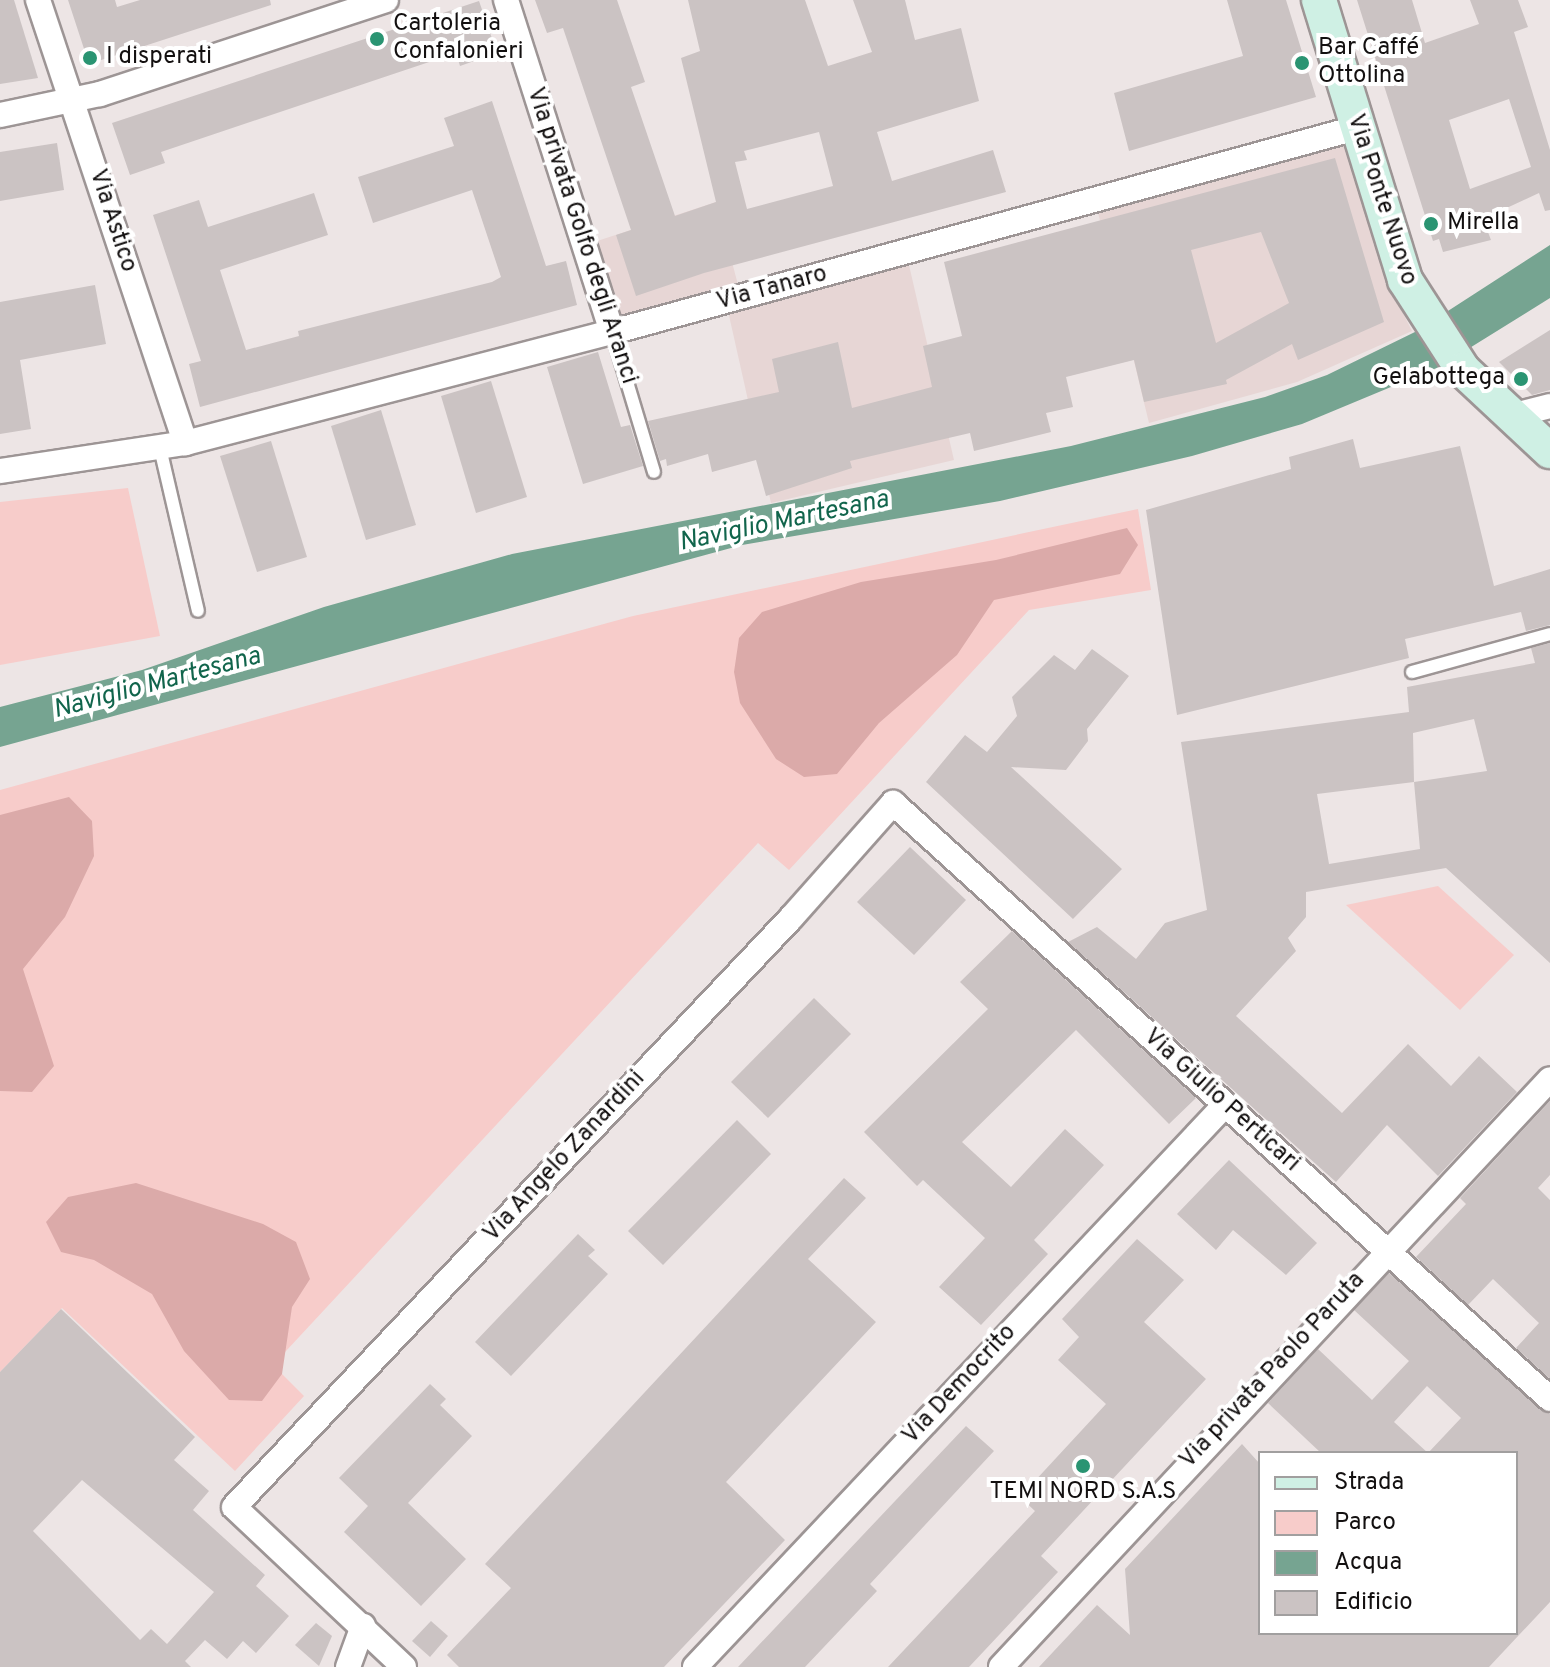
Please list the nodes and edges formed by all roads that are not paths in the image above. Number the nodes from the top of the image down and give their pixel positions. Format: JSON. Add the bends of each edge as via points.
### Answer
{"nodes":[{"id":1,"x":38,"y":0,"type":"edge"},
{"id":2,"x":386,"y":0,"type":"edge"},
{"id":3,"x":506,"y":0,"type":"edge"},
{"id":4,"x":1319,"y":0,"type":"edge"},
{"id":5,"x":71,"y":100,"type":"junction"},
{"id":6,"x":0,"y":115,"type":"edge"},
{"id":7,"x":1356,"y":128,"type":"junction"},
{"id":8,"x":612,"y":332,"type":"junction"},
{"id":9,"x":1550,"y":406,"type":"edge"},
{"id":10,"x":1501,"y":407,"type":"junction"},
{"id":11,"x":185,"y":443,"type":"junction"},
{"id":12,"x":160,"y":448,"type":"junction"},
{"id":13,"x":1550,"y":451,"type":"edge"},
{"id":14,"x":0,"y":471,"type":"edge"},
{"id":15,"x":654,"y":472,"type":"dead end"},
{"id":16,"x":198,"y":611,"type":"dead end"},
{"id":17,"x":1550,"y":634,"type":"edge"},
{"id":18,"x":1412,"y":672,"type":"dead end"},
{"id":19,"x":893,"y":803,"type":"joint"},
{"id":20,"x":1550,"y":1079,"type":"edge"},
{"id":21,"x":1225,"y":1105,"type":"junction"},
{"id":22,"x":1385,"y":1250,"type":"junction"},
{"id":23,"x":1550,"y":1399,"type":"edge"},
{"id":24,"x":363,"y":1626,"type":"junction"},
{"id":25,"x":348,"y":1667,"type":"edge"},
{"id":26,"x":404,"y":1667,"type":"edge"},
{"id":27,"x":695,"y":1667,"type":"edge"},
{"id":28,"x":1001,"y":1667,"type":"edge"}],
"edges":[{"from":1,"to":5,"type":"street","name":"Via Astico"},
{"from":2,"to":5,"type":"street"},
{"from":3,"to":8,"type":"street","name":"Via privata Golfo degli Aranci"},
{"from":4,"to":7,"type":"street","name":"Via Ponte Nuovo"},
{"from":5,"to":6,"type":"street"},
{"from":5,"to":11,"type":"street","name":"Via Astico"},
{"from":7,"to":8,"type":"street","name":"Via Tanaro"},
{"from":7,"to":10,"type":"street","name":"Via Ponte Nuovo","via":[[1398,264],[1440,339]]},
{"from":8,"to":11,"type":"street","name":"Via Tanaro"},
{"from":8,"to":15,"type":"lane","name":"Via privata Golfo degli Aranci"},
{"from":9,"to":10,"type":"street"},
{"from":10,"to":13,"type":"street","name":"Via Ponte Nuovo"},
{"from":11,"to":12,"type":"street","name":"Via Tanaro"},
{"from":12,"to":14,"type":"street","name":"Via Tanaro"},
{"from":12,"to":16,"type":"lane"},
{"from":17,"to":18,"type":"lane"},
{"from":19,"to":21,"type":"street","name":"Via Giulio Perticari"},
{"from":19,"to":24,"type":"street","name":"Via Angelo Zanardini","via":[[791,918],[234,1507]]},
{"from":20,"to":22,"type":"street","name":"Via privata Paolo Paruta"},
{"from":21,"to":22,"type":"street","name":"Via Giulio Perticari"},
{"from":21,"to":27,"type":"street","name":"Via Democrito"},
{"from":22,"to":23,"type":"street","name":"Via Giulio Perticari"},
{"from":22,"to":28,"type":"street","name":"Via privata Paolo Paruta"},
{"from":24,"to":25,"type":"street"},
{"from":24,"to":26,"type":"street"}]}
